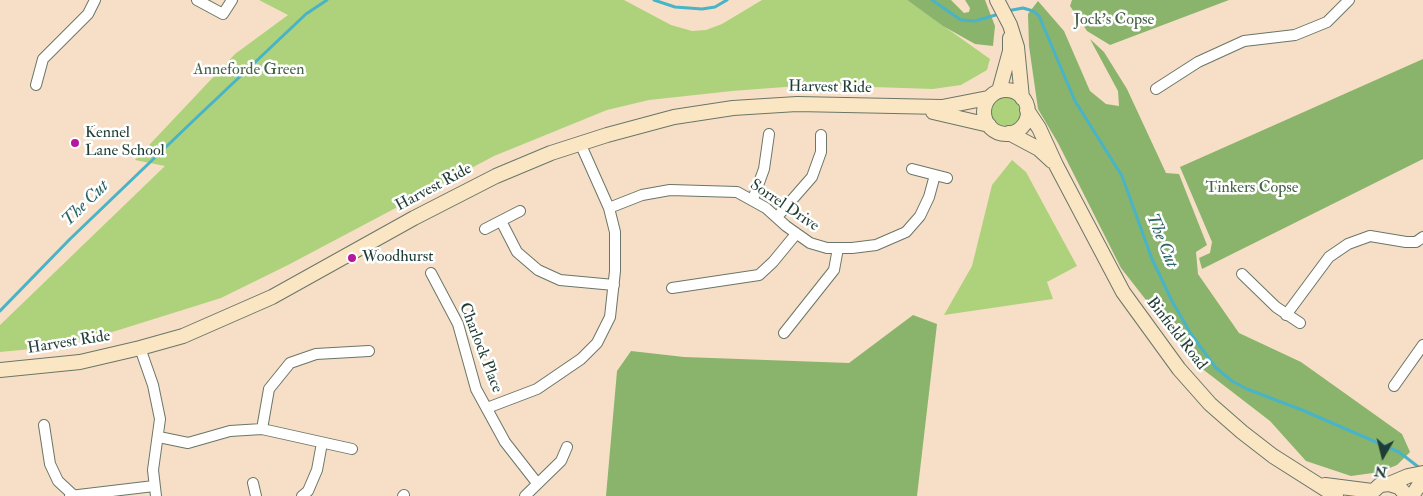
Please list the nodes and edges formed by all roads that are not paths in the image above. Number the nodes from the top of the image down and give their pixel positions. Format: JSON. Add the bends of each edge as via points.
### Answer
{"nodes":[{"id":1,"x":95,"y":0,"type":"edge"},
{"id":2,"x":197,"y":0,"type":"edge"},
{"id":3,"x":232,"y":0,"type":"edge"},
{"id":4,"x":998,"y":0,"type":"edge"},
{"id":5,"x":1349,"y":0,"type":"edge"},
{"id":6,"x":1010,"y":25,"type":"junction"},
{"id":7,"x":36,"y":85,"type":"dead end"},
{"id":8,"x":1156,"y":89,"type":"dead end"},
{"id":9,"x":994,"y":95,"type":"junction"},
{"id":10,"x":1025,"y":104,"type":"junction"},
{"id":11,"x":902,"y":106,"type":"junction"},
{"id":12,"x":988,"y":126,"type":"junction"},
{"id":13,"x":1009,"y":133,"type":"junction"},
{"id":14,"x":769,"y":134,"type":"dead end"},
{"id":15,"x":821,"y":135,"type":"dead end"},
{"id":16,"x":580,"y":143,"type":"junction"},
{"id":17,"x":1056,"y":165,"type":"junction"},
{"id":18,"x":912,"y":169,"type":"dead end"},
{"id":19,"x":934,"y":175,"type":"junction"},
{"id":20,"x":947,"y":178,"type":"dead end"},
{"id":21,"x":753,"y":199,"type":"junction"},
{"id":22,"x":608,"y":208,"type":"junction"},
{"id":23,"x":520,"y":211,"type":"dead end"},
{"id":24,"x":777,"y":217,"type":"junction"},
{"id":25,"x":501,"y":221,"type":"junction"},
{"id":26,"x":485,"y":229,"type":"dead end"},
{"id":27,"x":796,"y":234,"type":"junction"},
{"id":28,"x":1423,"y":237,"type":"edge"},
{"id":29,"x":838,"y":248,"type":"junction"},
{"id":30,"x":431,"y":273,"type":"dead end"},
{"id":31,"x":1242,"y":274,"type":"dead end"},
{"id":32,"x":614,"y":285,"type":"junction"},
{"id":33,"x":672,"y":288,"type":"dead end"},
{"id":34,"x":1286,"y":315,"type":"junction"},
{"id":35,"x":1300,"y":323,"type":"dead end"},
{"id":36,"x":784,"y":333,"type":"dead end"},
{"id":37,"x":1423,"y":346,"type":"edge"},
{"id":38,"x":140,"y":348,"type":"junction"},
{"id":39,"x":369,"y":352,"type":"dead end"},
{"id":40,"x":0,"y":370,"type":"edge"},
{"id":41,"x":1394,"y":386,"type":"dead end"},
{"id":42,"x":487,"y":408,"type":"junction"},
{"id":43,"x":44,"y":424,"type":"dead end"},
{"id":44,"x":262,"y":429,"type":"junction"},
{"id":45,"x":159,"y":437,"type":"junction"},
{"id":46,"x":322,"y":444,"type":"junction"},
{"id":47,"x":567,"y":447,"type":"dead end"},
{"id":48,"x":352,"y":449,"type":"dead end"},
{"id":49,"x":1420,"y":477,"type":"edge"},
{"id":50,"x":253,"y":483,"type":"dead end"},
{"id":51,"x":537,"y":483,"type":"junction"},
{"id":52,"x":1317,"y":484,"type":"junction"},
{"id":53,"x":1390,"y":484,"type":"junction"},
{"id":54,"x":155,"y":491,"type":"edge"},
{"id":55,"x":529,"y":494,"type":"edge"},
{"id":56,"x":1370,"y":494,"type":"edge"},
{"id":57,"x":71,"y":495,"type":"edge"},
{"id":58,"x":256,"y":496,"type":"edge"},
{"id":59,"x":302,"y":496,"type":"edge"},
{"id":60,"x":1336,"y":496,"type":"edge"},
{"id":61,"x":1407,"y":496,"type":"edge"},
{"id":62,"x":1412,"y":496,"type":"edge"}],
"edges":[{"from":1,"to":7,"type":"street","via":[[88,14],[43,60]]},
{"from":2,"to":3,"type":"street","via":[[223,14]]},
{"from":4,"to":6,"type":"street","name":"Binfield Road"},
{"from":5,"to":8,"type":"street","via":[[1327,22],[1295,35],[1244,41],[1198,62]]},
{"from":6,"to":9,"type":"street","name":"Binfield Road","via":[[1010,51]]},
{"from":6,"to":10,"type":"street","name":"Binfield Road","via":[[1017,47]]},
{"from":9,"to":10,"type":"street","via":[[1012,91]]},
{"from":9,"to":11,"type":"street","name":"Harvest Ride","via":[[942,107]]},
{"from":9,"to":12,"type":"street","via":[[984,112]]},
{"from":10,"to":13,"type":"street","via":[[1024,123]]},
{"from":10,"to":17,"type":"street","name":"Binfield Road"},
{"from":11,"to":12,"type":"street","name":"Harvest Ride"},
{"from":11,"to":16,"type":"street","name":"Harvest Ride","via":[[797,104],[733,108],[674,117]]},
{"from":12,"to":13,"type":"street","via":[[998,132]]},
{"from":13,"to":17,"type":"street","name":"Binfield Road","via":[[1039,149]]},
{"from":14,"to":21,"type":"street","via":[[764,168]]},
{"from":15,"to":24,"type":"street","via":[[821,152],[812,177]]},
{"from":16,"to":22,"type":"street"},
{"from":16,"to":38,"type":"street","name":"Harvest Ride","via":[[517,166],[458,194],[252,307],[183,336]]},
{"from":17,"to":52,"type":"street","name":"Binfield Road","via":[[1123,292],[1179,369],[1210,404],[1242,432]]},
{"from":18,"to":19,"type":"street"},
{"from":19,"to":20,"type":"street"},
{"from":19,"to":29,"type":"street","name":"Sorrel Drive","via":[[929,198],[920,216],[906,232],[876,245]]},
{"from":21,"to":22,"type":"street","name":"Sorrel Drive","via":[[731,191],[670,190],[642,195]]},
{"from":21,"to":24,"type":"street","name":"Sorrel Drive"},
{"from":22,"to":32,"type":"street","via":[[616,241]]},
{"from":23,"to":25,"type":"street"},
{"from":24,"to":27,"type":"street","name":"Sorrel Drive"},
{"from":25,"to":26,"type":"street"},
{"from":25,"to":32,"type":"street","via":[[517,252],[538,270],[560,280]]},
{"from":27,"to":29,"type":"street","name":"Sorrel Drive","via":[[819,246]]},
{"from":27,"to":33,"type":"street","via":[[759,275]]},
{"from":28,"to":34,"type":"street","via":[[1416,242],[1406,242],[1370,236],[1348,244],[1329,257]]},
{"from":29,"to":36,"type":"street","via":[[834,270]]},
{"from":30,"to":42,"type":"street","name":"Charlock Place","via":[[458,324],[470,372]]},
{"from":31,"to":34,"type":"street"},
{"from":32,"to":42,"type":"street","via":[[606,328],[588,353],[537,389]]},
{"from":34,"to":35,"type":"street"},
{"from":37,"to":41,"type":"street"},
{"from":38,"to":40,"type":"street","name":"Harvest Ride","via":[[80,362]]},
{"from":38,"to":45,"type":"street","via":[[157,403]]},
{"from":39,"to":44,"type":"street","via":[[316,354],[290,363],[268,389]]},
{"from":42,"to":51,"type":"street","name":"Charlock Place","via":[[504,442]]},
{"from":43,"to":57,"type":"street","via":[[50,464],[58,481]]},
{"from":44,"to":45,"type":"street","via":[[230,431],[188,443]]},
{"from":44,"to":46,"type":"street"},
{"from":45,"to":54,"type":"street","via":[[153,470]]},
{"from":46,"to":48,"type":"street"},
{"from":46,"to":59,"type":"street","via":[[317,470],[308,491]]},
{"from":47,"to":51,"type":"street","via":[[561,461]]},
{"from":49,"to":53,"type":"street"},
{"from":49,"to":62,"type":"street"},
{"from":50,"to":58,"type":"street"},
{"from":51,"to":55,"type":"street"},
{"from":52,"to":56,"type":"street","name":"Binfield Road"},
{"from":52,"to":60,"type":"street","name":"Binfield Road"},
{"from":53,"to":56,"type":"street","via":[[1380,485]]},
{"from":53,"to":61,"type":"street","via":[[1399,487]]},
{"from":54,"to":57,"type":"street"}]}
